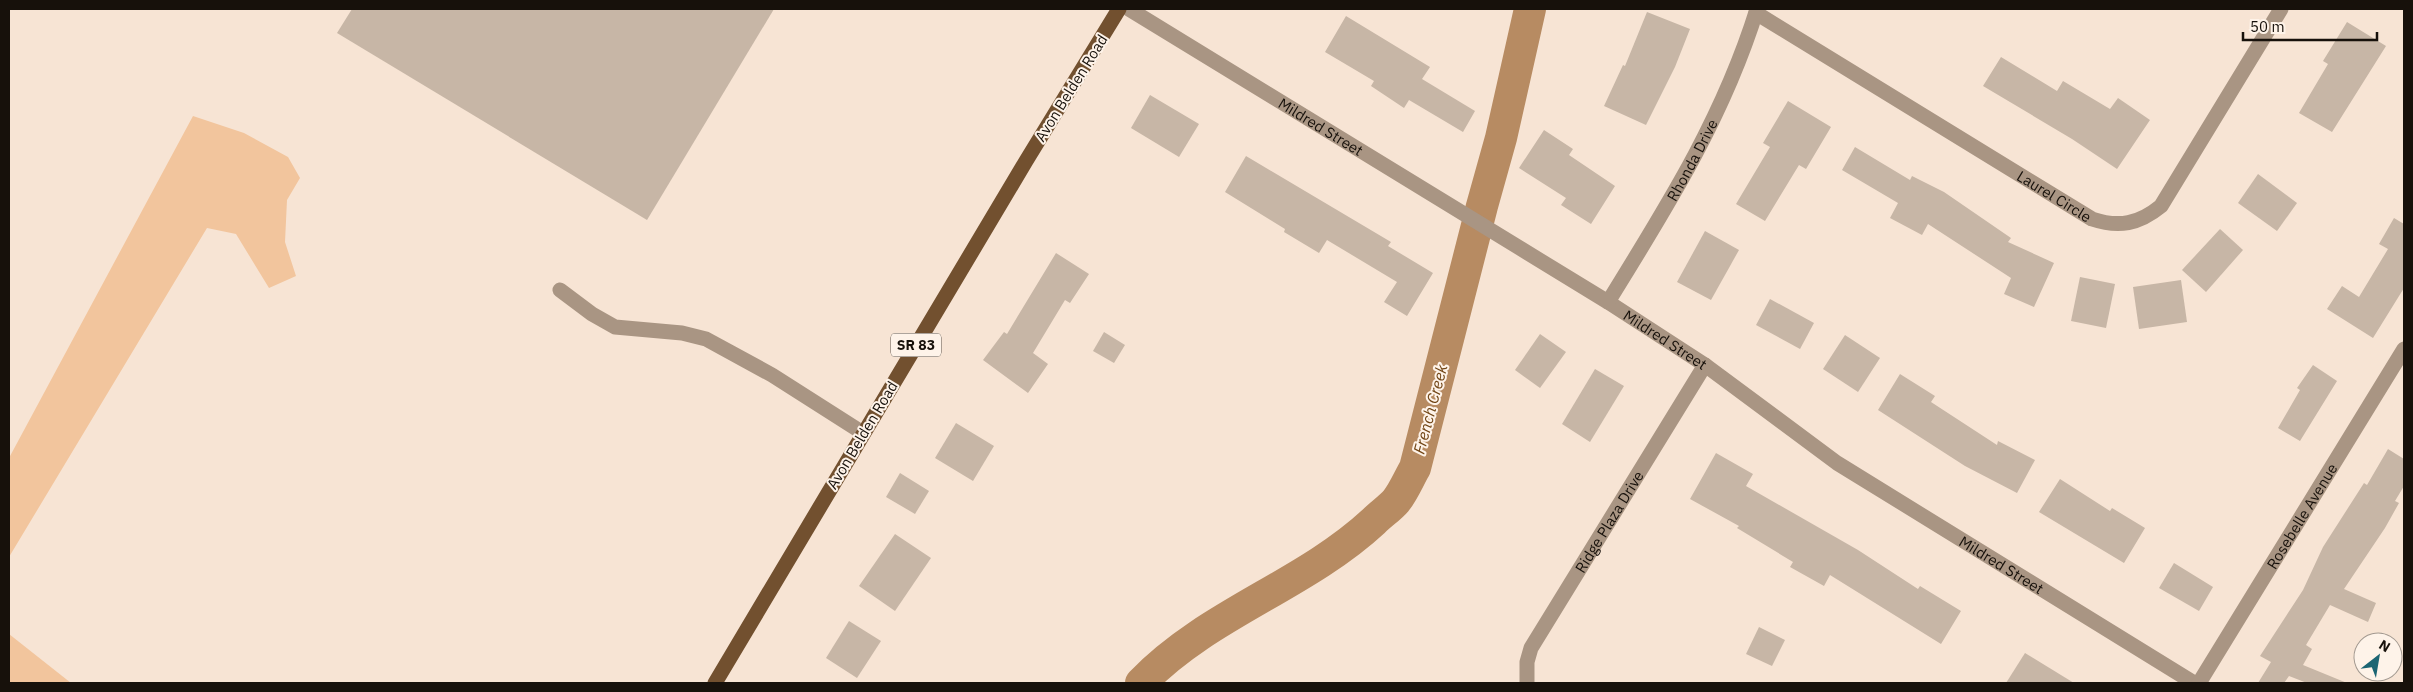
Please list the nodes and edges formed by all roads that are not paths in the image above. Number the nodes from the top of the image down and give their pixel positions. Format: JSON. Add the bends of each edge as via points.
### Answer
{"nodes":[{"id":1,"x":1120,"y":9,"type":"edge"},
{"id":2,"x":1129,"y":9,"type":"edge"},
{"id":3,"x":2281,"y":9,"type":"edge"},
{"id":4,"x":1756,"y":11,"type":"edge"},
{"id":5,"x":560,"y":290,"type":"dead end"},
{"id":6,"x":1608,"y":302,"type":"junction"},
{"id":7,"x":2404,"y":349,"type":"edge"},
{"id":8,"x":1705,"y":365,"type":"junction"},
{"id":9,"x":863,"y":433,"type":"junction"},
{"id":10,"x":715,"y":683,"type":"edge"},
{"id":11,"x":1527,"y":683,"type":"edge"},
{"id":12,"x":2194,"y":683,"type":"edge"},
{"id":13,"x":2199,"y":683,"type":"edge"}],
"edges":[{"from":1,"to":9,"type":"main road","name":"Avon Belden Road","number":"SR 83"},
{"from":2,"to":6,"type":"street","name":"Mildred Street"},
{"from":3,"to":4,"type":"street","name":"Laurel Circle","via":[[2160,206],[2149,216],[2121,225],[2092,219]]},
{"from":4,"to":6,"type":"street","name":"Rhonda Drive","via":[[1729,86],[1700,148]]},
{"from":5,"to":9,"type":"street","via":[[615,327],[682,333],[706,339],[772,375]]},
{"from":6,"to":8,"type":"street","name":"Mildred Street"},
{"from":7,"to":13,"type":"street","name":"Rosebelle Avenue"},
{"from":8,"to":11,"type":"street","name":"Ridge Plaza Drive","via":[[1531,648]]},
{"from":8,"to":12,"type":"street","name":"Mildred Street","via":[[1837,463]]},
{"from":9,"to":10,"type":"main road","name":"Avon Belden Road","number":"SR 83"}]}
